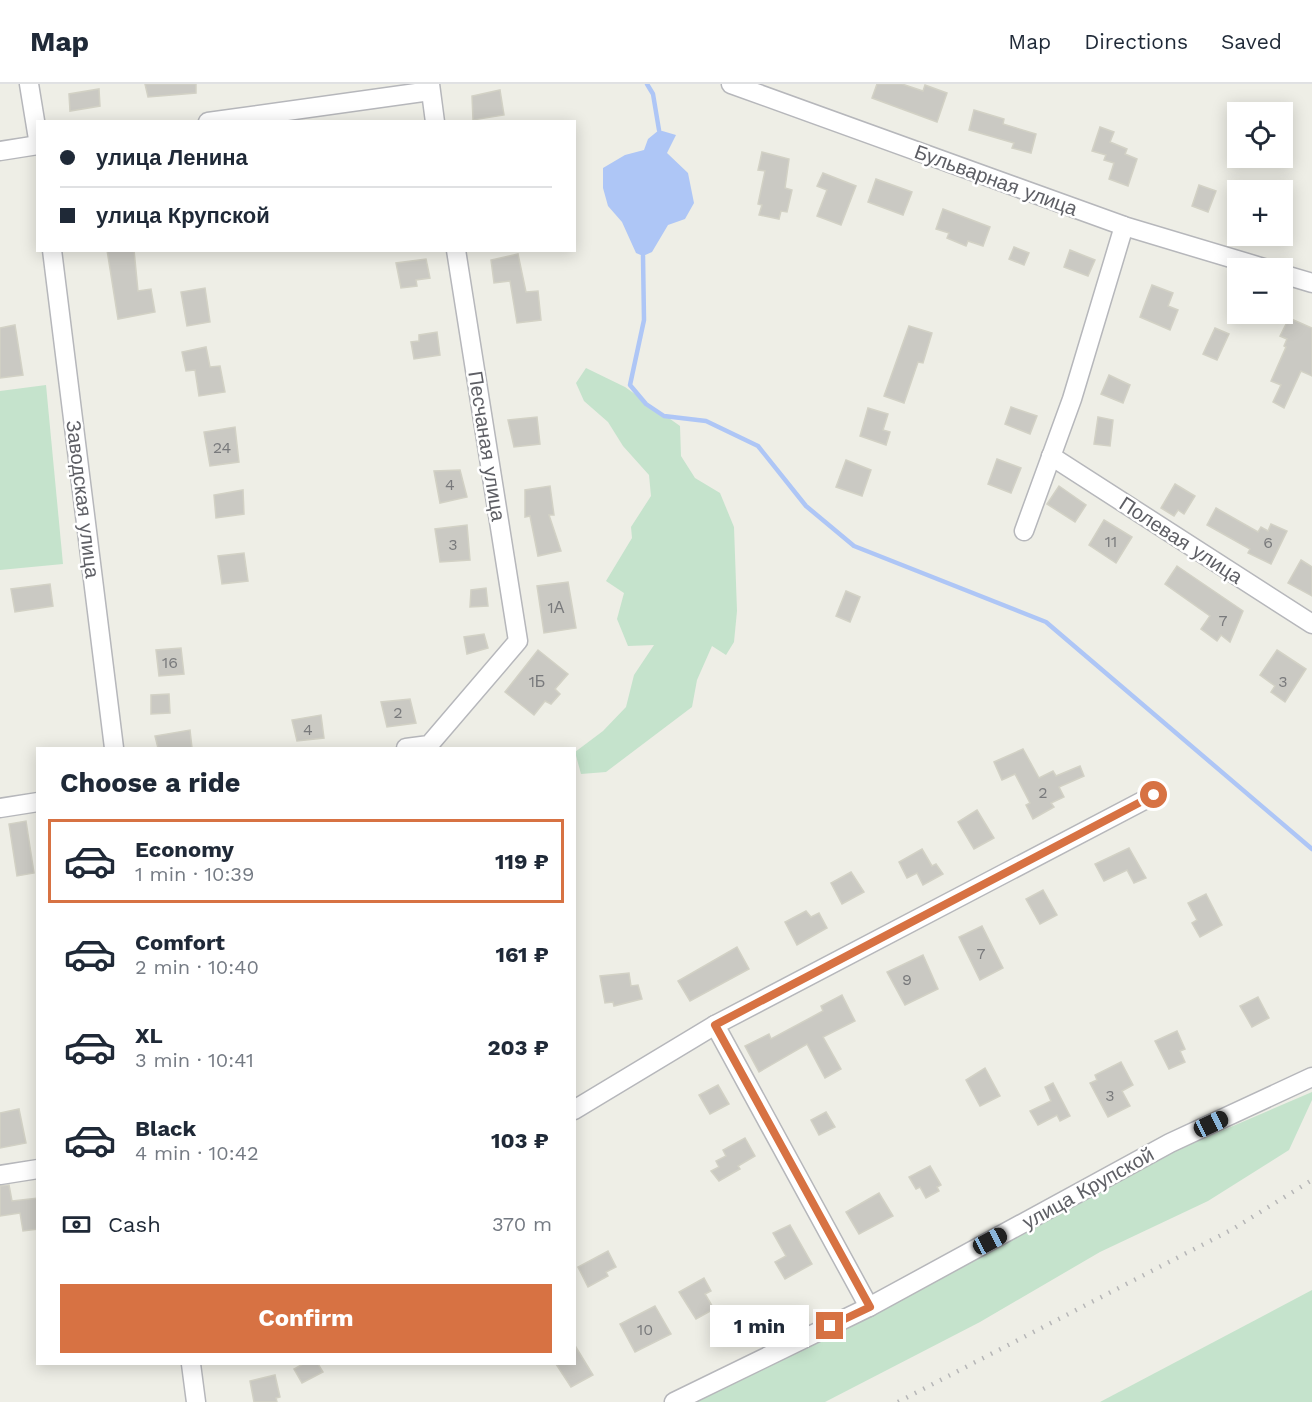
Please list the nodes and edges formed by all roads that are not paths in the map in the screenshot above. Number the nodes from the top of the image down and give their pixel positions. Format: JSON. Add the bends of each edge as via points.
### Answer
{"nodes":[{"id":1,"x":29,"y":84,"type":"edge"},
{"id":2,"x":731,"y":84,"type":"edge"},
{"id":3,"x":430,"y":87,"type":"edge"},
{"id":4,"x":221,"y":120,"type":"edge"},
{"id":5,"x":435,"y":120,"type":"edge"},
{"id":6,"x":36,"y":127,"type":"edge"},
{"id":7,"x":36,"y":145,"type":"edge"},
{"id":8,"x":0,"y":151,"type":"edge"},
{"id":9,"x":1124,"y":226,"type":"junction"},
{"id":10,"x":52,"y":252,"type":"edge"},
{"id":11,"x":456,"y":252,"type":"edge"},
{"id":12,"x":1231,"y":258,"type":"edge"},
{"id":13,"x":1293,"y":277,"type":"edge"},
{"id":14,"x":1312,"y":283,"type":"edge"},
{"id":15,"x":1051,"y":456,"type":"junction"},
{"id":16,"x":1024,"y":531,"type":"dead end"},
{"id":17,"x":1312,"y":624,"type":"edge"},
{"id":18,"x":114,"y":747,"type":"edge"},
{"id":19,"x":414,"y":747,"type":"edge"},
{"id":20,"x":1154,"y":795,"type":"dead end"},
{"id":21,"x":36,"y":802,"type":"edge"},
{"id":22,"x":0,"y":808,"type":"edge"},
{"id":23,"x":715,"y":1025,"type":"junction"},
{"id":24,"x":1312,"y":1077,"type":"edge"},
{"id":25,"x":576,"y":1109,"type":"edge"},
{"id":26,"x":36,"y":1169,"type":"edge"},
{"id":27,"x":0,"y":1175,"type":"edge"},
{"id":28,"x":870,"y":1307,"type":"junction"},
{"id":29,"x":191,"y":1365,"type":"edge"},
{"id":30,"x":196,"y":1402,"type":"edge"},
{"id":31,"x":674,"y":1402,"type":"edge"}],
"edges":[{"from":1,"to":6,"type":"street"},
{"from":2,"to":9,"type":"street","name":"Бульварная улица"},
{"from":3,"to":4,"type":"street"},
{"from":3,"to":5,"type":"street"},
{"from":7,"to":8,"type":"street"},
{"from":9,"to":12,"type":"street","name":"Бульварная улица"},
{"from":9,"to":15,"type":"street"},
{"from":10,"to":18,"type":"street","name":"Заводская улица"},
{"from":11,"to":19,"type":"street","name":"Песчаная улица","via":[[518,641],[429,745]]},
{"from":13,"to":14,"type":"street"},
{"from":15,"to":16,"type":"street"},
{"from":15,"to":17,"type":"street","name":"Полевая улица"},
{"from":20,"to":23,"type":"street"},
{"from":21,"to":22,"type":"street"},
{"from":23,"to":25,"type":"street"},
{"from":23,"to":28,"type":"street"},
{"from":24,"to":28,"type":"street","name":"улица Крупской","via":[[1170,1143]]},
{"from":26,"to":27,"type":"street"},
{"from":28,"to":31,"type":"street","name":"улица Крупской"},
{"from":29,"to":30,"type":"street"}]}
